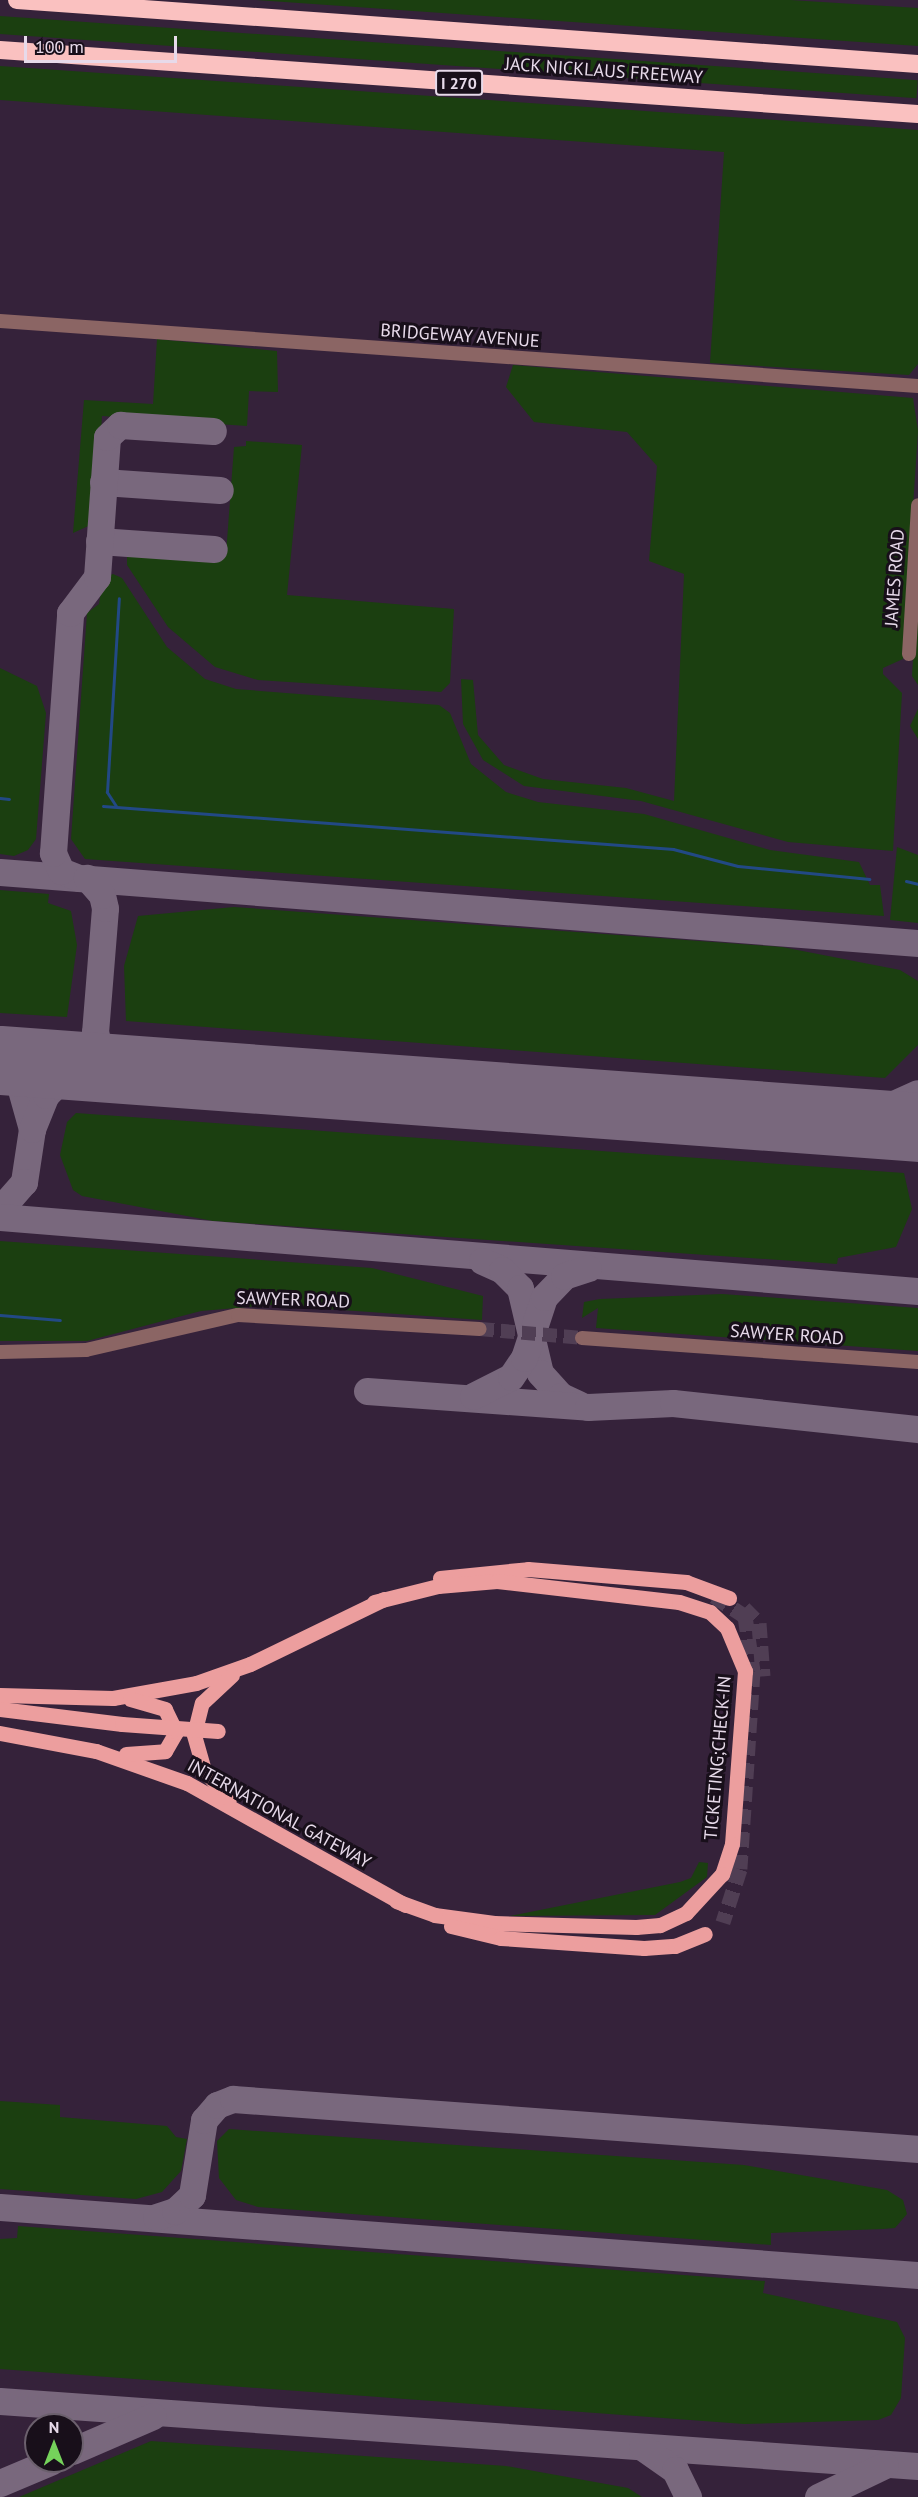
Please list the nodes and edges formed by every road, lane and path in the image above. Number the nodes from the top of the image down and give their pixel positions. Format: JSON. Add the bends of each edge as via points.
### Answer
{"nodes":[{"id":1,"x":17,"y":0,"type":"edge"},
{"id":2,"x":0,"y":50,"type":"edge"},
{"id":3,"x":918,"y":64,"type":"edge"},
{"id":4,"x":918,"y":114,"type":"edge"},
{"id":5,"x":0,"y":321,"type":"edge"},
{"id":6,"x":918,"y":386,"type":"edge"},
{"id":7,"x":918,"y":505,"type":"edge"},
{"id":8,"x":909,"y":654,"type":"dead end"},
{"id":9,"x":480,"y":1329,"type":"tunnel mouth"},
{"id":10,"x":582,"y":1338,"type":"tunnel mouth"},
{"id":11,"x":0,"y":1352,"type":"edge"},
{"id":12,"x":918,"y":1362,"type":"edge"},
{"id":13,"x":729,"y":1598,"type":"tunnel mouth"},
{"id":14,"x":374,"y":1602,"type":"junction"},
{"id":15,"x":250,"y":1664,"type":"junction"},
{"id":16,"x":0,"y":1695,"type":"edge"},
{"id":17,"x":113,"y":1698,"type":"junction"},
{"id":18,"x":0,"y":1709,"type":"edge"},
{"id":19,"x":218,"y":1731,"type":"dead end"},
{"id":20,"x":0,"y":1733,"type":"edge"},
{"id":21,"x":58,"y":1741,"type":"junction"},
{"id":22,"x":244,"y":1813,"type":"junction"},
{"id":23,"x":396,"y":1901,"type":"junction"},
{"id":24,"x":705,"y":1934,"type":"dead end"}],
"edges":[{"from":1,"to":3,"type":"highway","name":"JACK NICKLAUS FREEWAY"},
{"from":2,"to":4,"type":"highway","name":"JACK NICKLAUS FREEWAY","number":"I 270"},
{"from":5,"to":6,"type":"street","name":"BRIDGEWAY AVENUE"},
{"from":7,"to":8,"type":"street","name":"JAMES ROAD"},
{"from":9,"to":11,"type":"street","name":"SAWYER ROAD","via":[[238,1315],[86,1350]]},
{"from":10,"to":12,"type":"street","name":"SAWYER ROAD"},
{"from":13,"to":14,"type":"main road","via":[[677,1581],[510,1569],[453,1574]]},
{"from":14,"to":15,"type":"main road"},
{"from":14,"to":23,"type":"main road","name":"TICKETING;CHECK-IN","via":[[438,1586],[516,1582],[690,1604],[727,1628],[744,1662],[744,1719],[732,1844],[722,1874],[707,1893],[675,1920],[636,1927],[476,1922]]},
{"from":15,"to":17,"type":"main road","via":[[196,1683]]},
{"from":15,"to":22,"type":"main road","via":[[206,1699],[194,1734],[208,1776]]},
{"from":16,"to":17,"type":"main road"},
{"from":17,"to":21,"type":"main road","via":[[165,1709],[176,1727],[169,1748],[144,1756]]},
{"from":18,"to":19,"type":"main road","bridge":true},
{"from":20,"to":21,"type":"main road","name":"INTERNATIONAL GATEWAY"},
{"from":21,"to":22,"type":"main road","name":"INTERNATIONAL GATEWAY","via":[[161,1772]]},
{"from":22,"to":23,"type":"main road","name":"INTERNATIONAL GATEWAY"},
{"from":23,"to":24,"type":"main road","via":[[446,1924],[501,1938],[659,1948]]}]}
